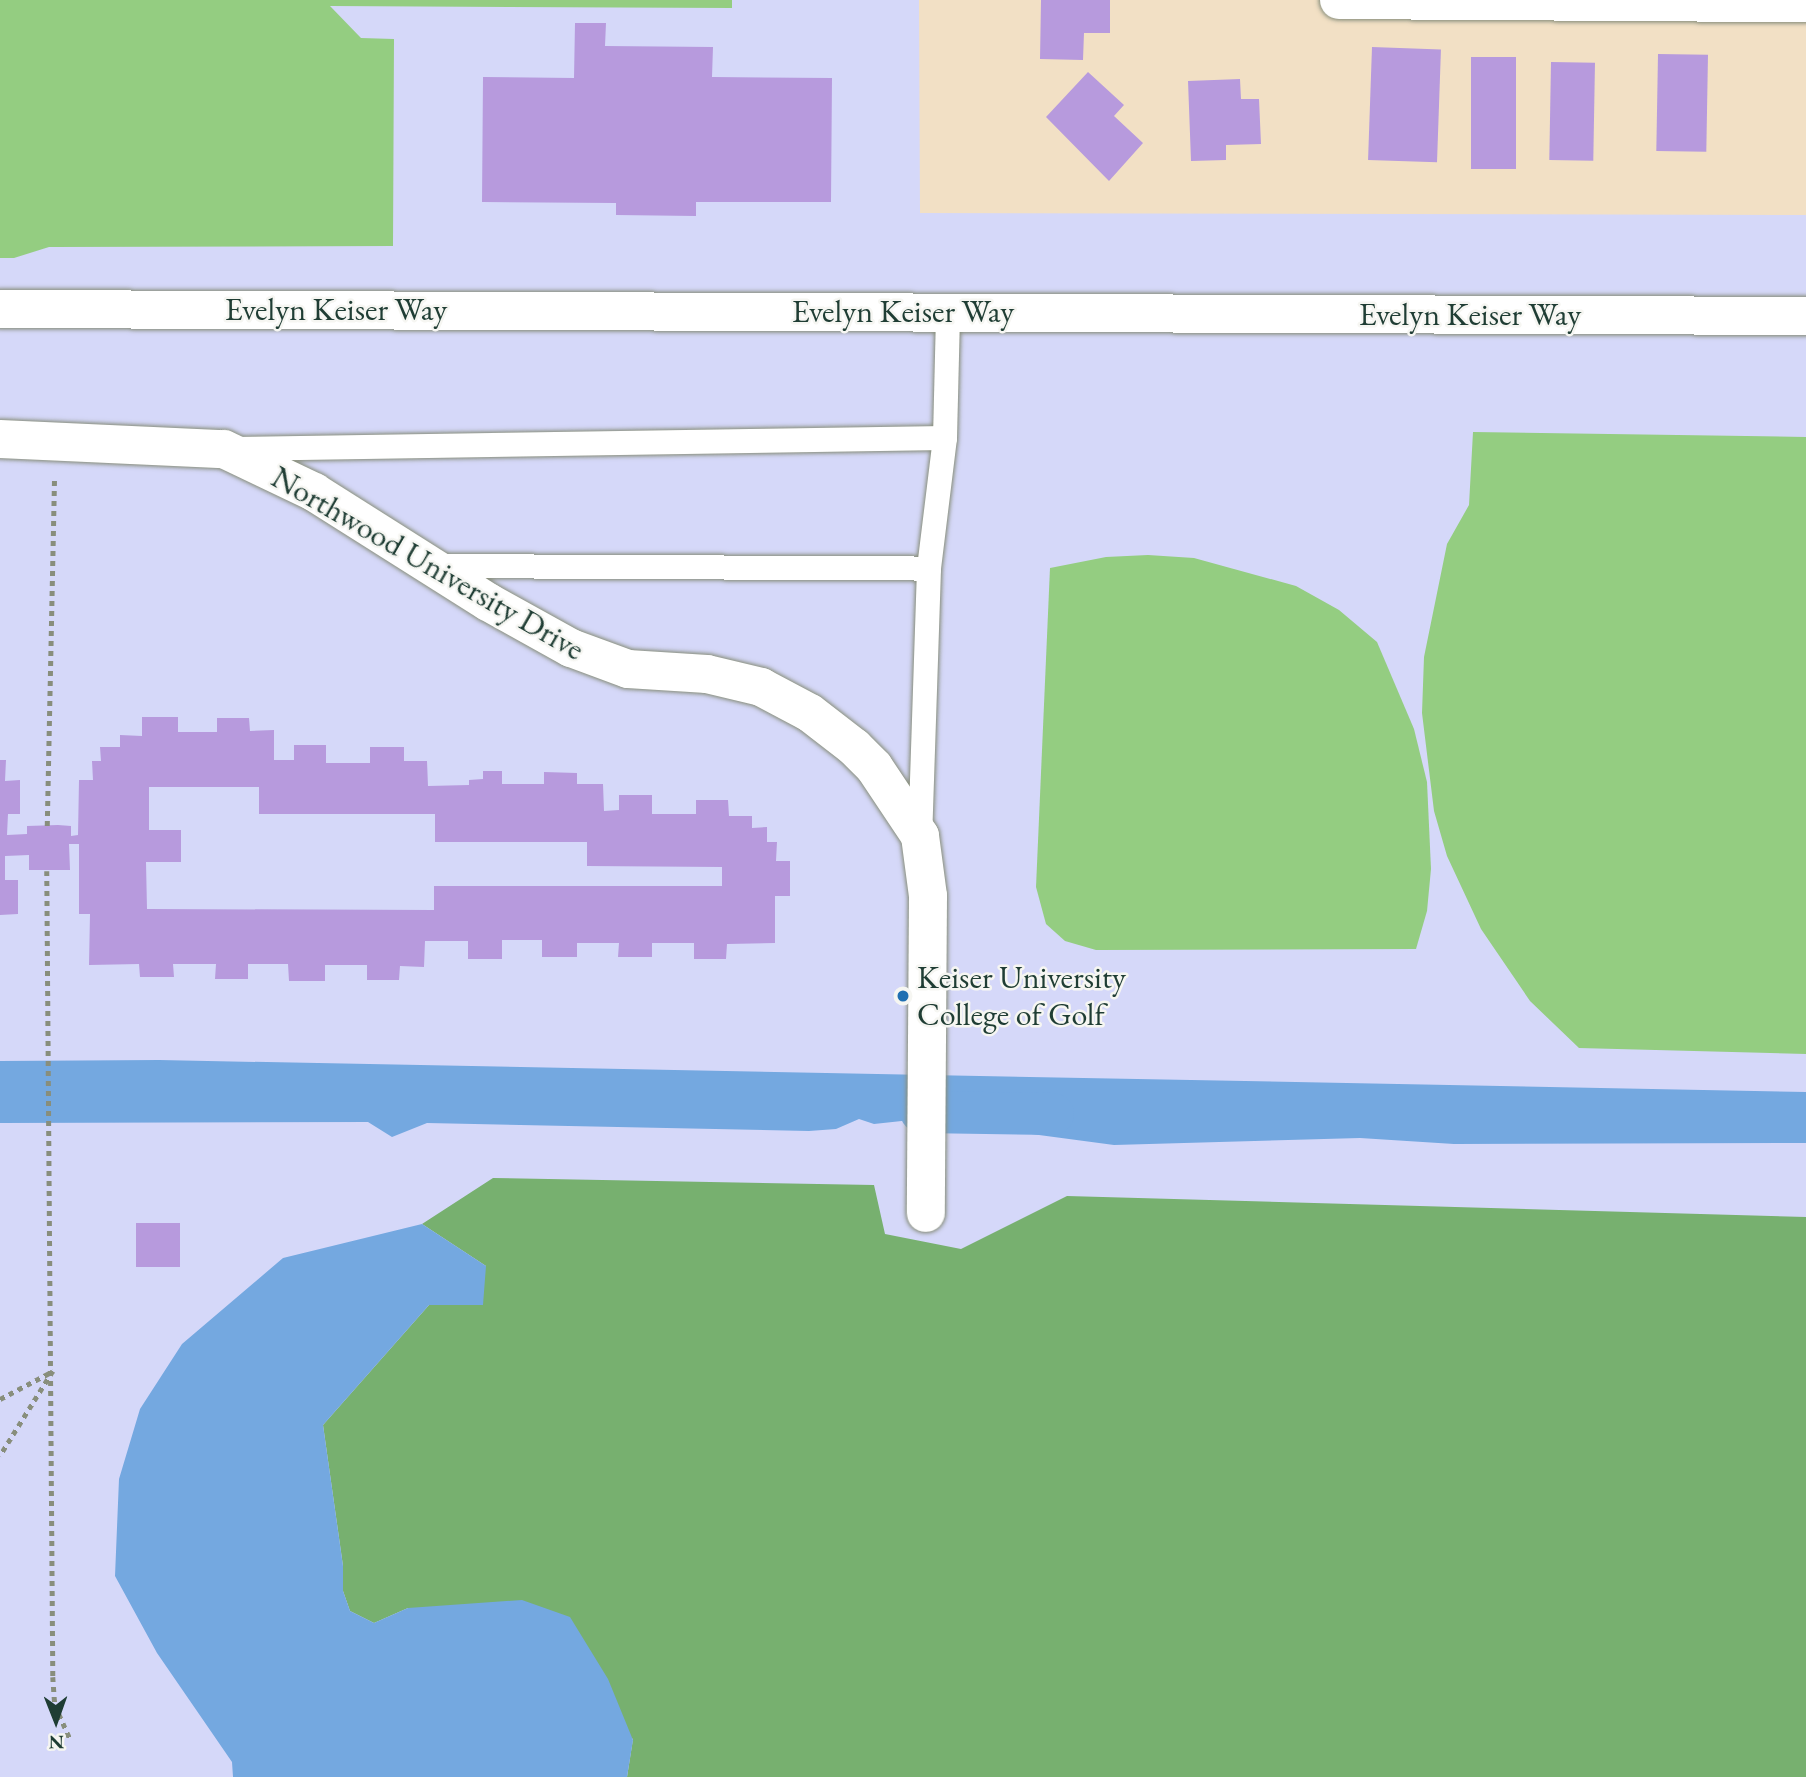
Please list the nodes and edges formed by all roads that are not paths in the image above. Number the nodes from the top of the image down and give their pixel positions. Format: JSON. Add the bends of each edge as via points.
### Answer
{"nodes":[{"id":1,"x":1339,"y":0,"type":"edge"},
{"id":2,"x":1581,"y":1,"type":"edge"},
{"id":3,"x":1806,"y":3,"type":"edge"},
{"id":4,"x":0,"y":309,"type":"edge"},
{"id":5,"x":948,"y":312,"type":"junction"},
{"id":6,"x":1806,"y":316,"type":"edge"},
{"id":7,"x":945,"y":438,"type":"junction"},
{"id":8,"x":0,"y":439,"type":"edge"},
{"id":9,"x":224,"y":449,"type":"junction"},
{"id":10,"x":433,"y":566,"type":"junction"},
{"id":11,"x":929,"y":569,"type":"junction"},
{"id":12,"x":920,"y":836,"type":"junction"},
{"id":13,"x":926,"y":1213,"type":"dead end"}],
"edges":[{"from":1,"to":2,"type":"street"},
{"from":2,"to":3,"type":"street"},
{"from":4,"to":5,"type":"street","name":"Evelyn Keiser Way"},
{"from":5,"to":6,"type":"street","name":"Evelyn Keiser Way"},
{"from":5,"to":7,"type":"lane"},
{"from":7,"to":9,"type":"lane"},
{"from":7,"to":11,"type":"lane"},
{"from":8,"to":9,"type":"street","name":"Northwood University Drive"},
{"from":9,"to":10,"type":"street","name":"Northwood University Drive","via":[[314,492]]},
{"from":10,"to":11,"type":"lane"},
{"from":10,"to":12,"type":"street","name":"Northwood University Drive","via":[[488,602],[600,661],[628,669],[734,679],[786,698],[874,767]]},
{"from":11,"to":12,"type":"lane"},
{"from":12,"to":13,"type":"street","name":"Northwood University Drive","via":[[928,896]]}]}
